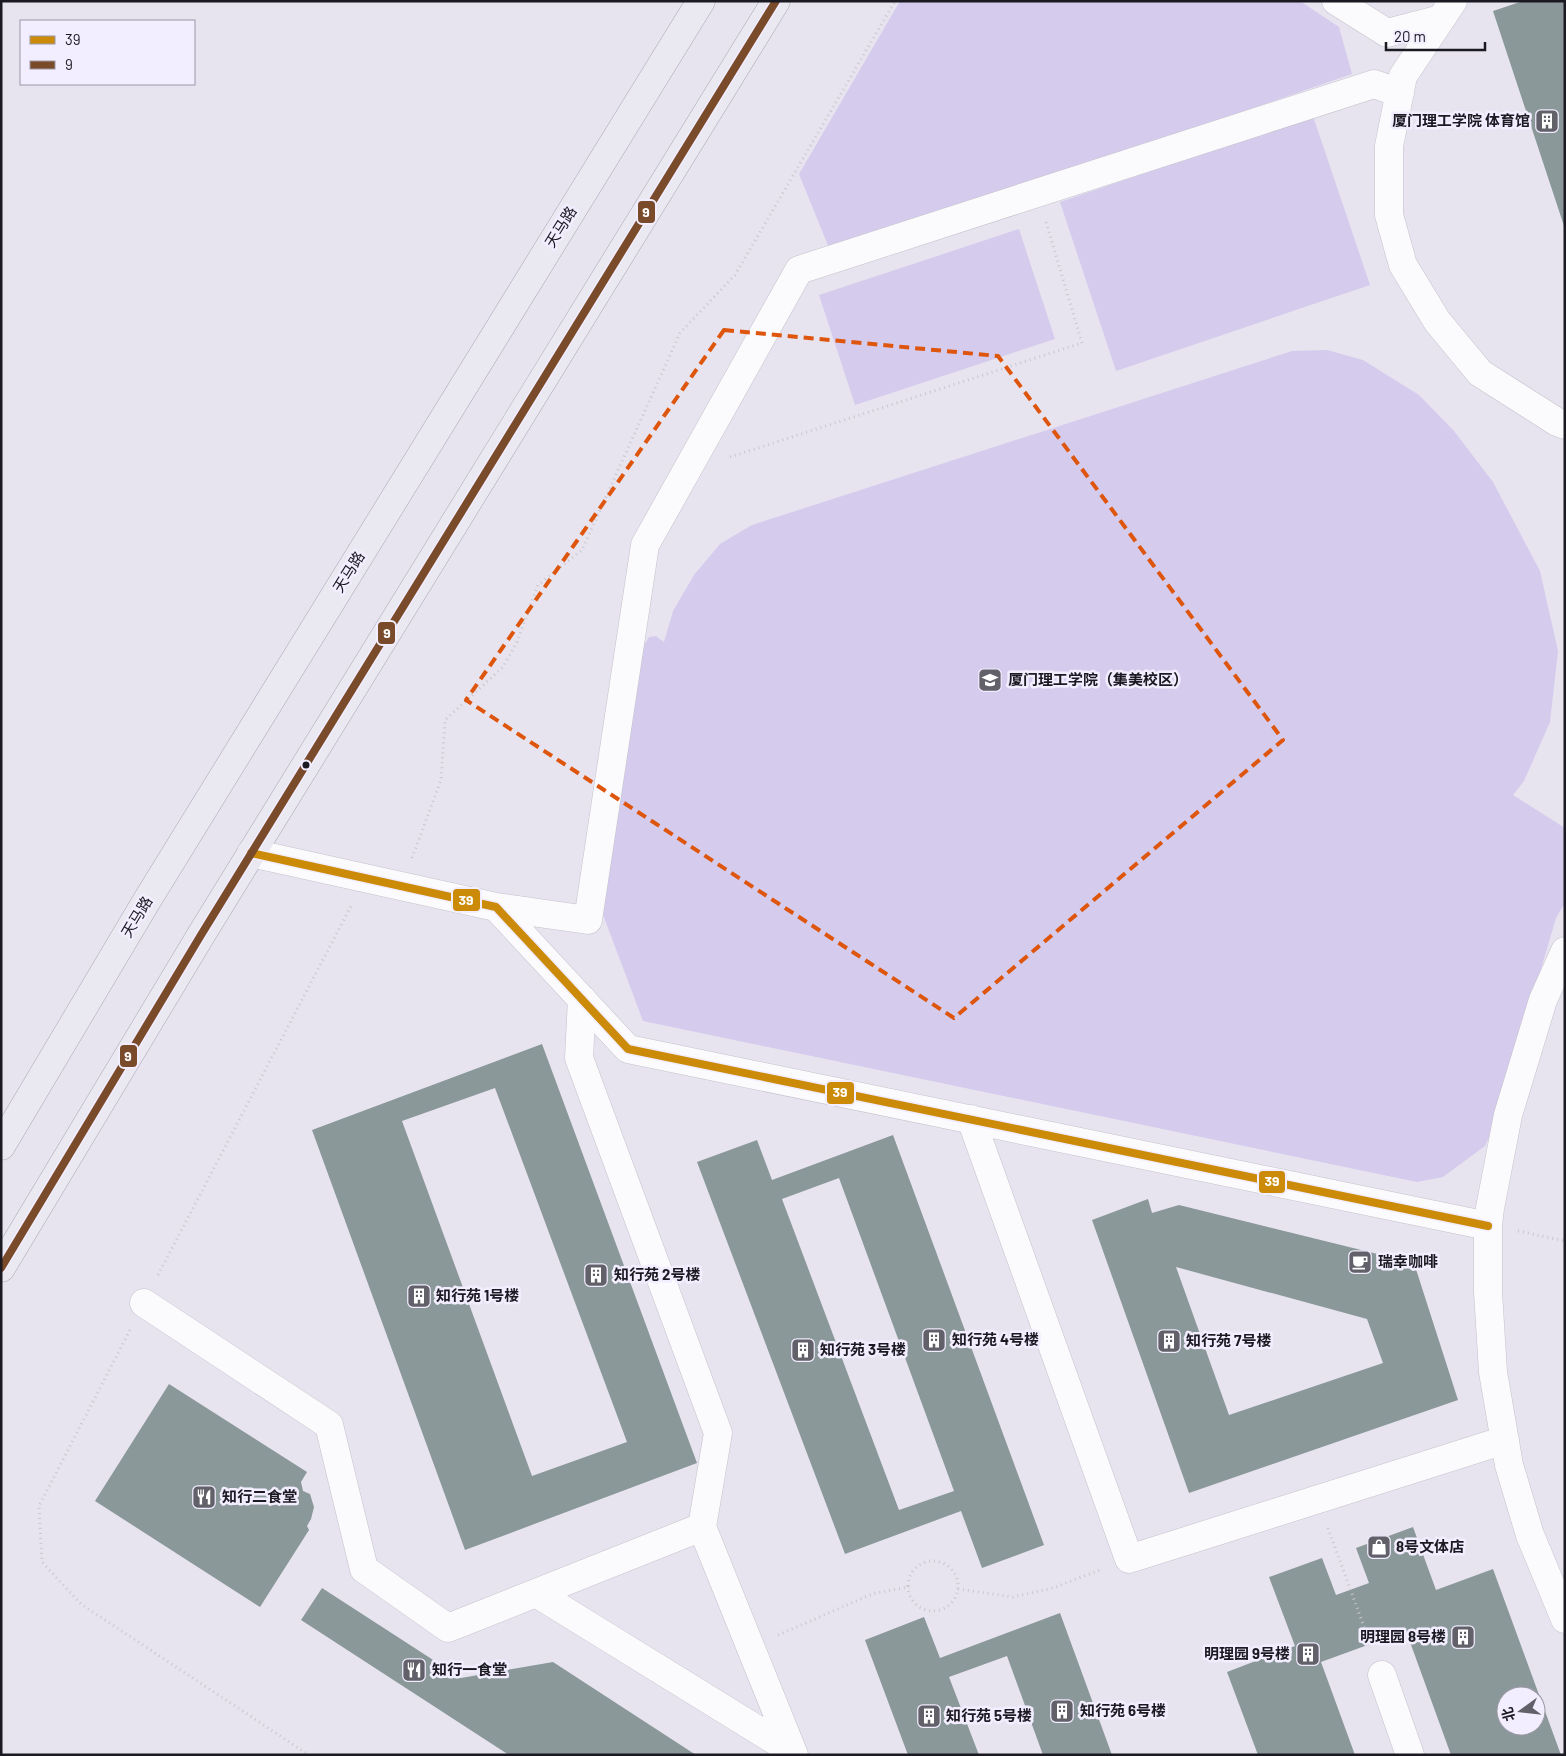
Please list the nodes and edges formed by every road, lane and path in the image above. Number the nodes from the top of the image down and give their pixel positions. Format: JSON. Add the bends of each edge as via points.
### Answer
{"nodes":[{"id":1,"x":701,"y":1,"type":"edge"},
{"id":2,"x":776,"y":1,"type":"edge"},
{"id":3,"x":895,"y":1,"type":"edge"},
{"id":4,"x":1336,"y":1,"type":"edge"},
{"id":5,"x":1447,"y":10,"type":"edge"},
{"id":6,"x":1400,"y":93,"type":"junction"},
{"id":7,"x":1037,"y":192,"type":"junction"},
{"id":8,"x":1565,"y":425,"type":"edge"},
{"id":9,"x":686,"y":471,"type":"junction"},
{"id":10,"x":251,"y":853,"type":"junction"},
{"id":11,"x":402,"y":887,"type":"junction"},
{"id":12,"x":496,"y":907,"type":"junction"},
{"id":13,"x":1565,"y":951,"type":"edge"},
{"id":14,"x":582,"y":999,"type":"junction"},
{"id":15,"x":971,"y":1120,"type":"junction"},
{"id":16,"x":1,"y":1146,"type":"edge"},
{"id":17,"x":1488,"y":1226,"type":"junction"},
{"id":18,"x":1565,"y":1241,"type":"edge"},
{"id":19,"x":1,"y":1268,"type":"edge"},
{"id":20,"x":144,"y":1303,"type":"dead end"},
{"id":21,"x":1505,"y":1440,"type":"junction"},
{"id":22,"x":1318,"y":1499,"type":"junction"},
{"id":23,"x":702,"y":1527,"type":"junction"},
{"id":24,"x":1129,"y":1558,"type":"junction"},
{"id":25,"x":908,"y":1587,"type":"junction"},
{"id":26,"x":958,"y":1589,"type":"junction"},
{"id":27,"x":536,"y":1593,"type":"junction"},
{"id":28,"x":1565,"y":1619,"type":"edge"},
{"id":29,"x":750,"y":1647,"type":"junction"},
{"id":30,"x":1382,"y":1675,"type":"joint"},
{"id":31,"x":793,"y":1753,"type":"edge"},
{"id":32,"x":1410,"y":1755,"type":"edge"}],
"edges":[{"from":1,"to":16,"type":"main road","name":"天马路","via":[[146,902]]},
{"from":2,"to":10,"type":"main road"},
{"from":3,"to":11,"type":"path","via":[[735,275],[680,333],[582,550],[538,585],[517,642],[503,667],[445,720],[441,780]]},
{"from":4,"to":5,"type":"street","via":[[1387,33]]},
{"from":5,"to":6,"type":"street","via":[[1403,76]]},
{"from":6,"to":7,"type":"street","via":[[1374,84]]},
{"from":6,"to":8,"type":"street","via":[[1389,146],[1389,214],[1403,265],[1437,321],[1480,373]]},
{"from":7,"to":9,"type":"street","via":[[799,270]]},
{"from":7,"to":9,"type":"path","via":[[1082,343]]},
{"from":9,"to":12,"type":"street","via":[[646,545],[588,920]]},
{"from":10,"to":11,"type":"street"},
{"from":10,"to":19,"type":"main road"},
{"from":11,"to":12,"type":"street"},
{"from":12,"to":14,"type":"street"},
{"from":13,"to":17,"type":"street","via":[[1543,1000],[1508,1115]]},
{"from":14,"to":15,"type":"street","via":[[628,1049]]},
{"from":14,"to":23,"type":"street","via":[[579,1058],[718,1433]]},
{"from":15,"to":17,"type":"street"},
{"from":15,"to":24,"type":"street"},
{"from":17,"to":18,"type":"path"},
{"from":17,"to":21,"type":"street","via":[[1493,1372]]},
{"from":20,"to":27,"type":"street","via":[[329,1425],[364,1569],[448,1628]]},
{"from":21,"to":22,"type":"street"},
{"from":21,"to":28,"type":"street","via":[[1530,1535]]},
{"from":22,"to":24,"type":"street"},
{"from":22,"to":30,"type":"path"},
{"from":23,"to":27,"type":"street"},
{"from":23,"to":29,"type":"street"},
{"from":24,"to":26,"type":"path","via":[[1053,1588],[1013,1597]]},
{"from":25,"to":26,"type":"path","via":[[913,1602],[928,1611],[944,1609],[951,1604]]},
{"from":25,"to":26,"type":"path","via":[[913,1571],[934,1561],[955,1573]]},
{"from":25,"to":29,"type":"path","via":[[872,1594]]},
{"from":27,"to":31,"type":"street"},
{"from":29,"to":31,"type":"street"},
{"from":30,"to":32,"type":"street"}]}
